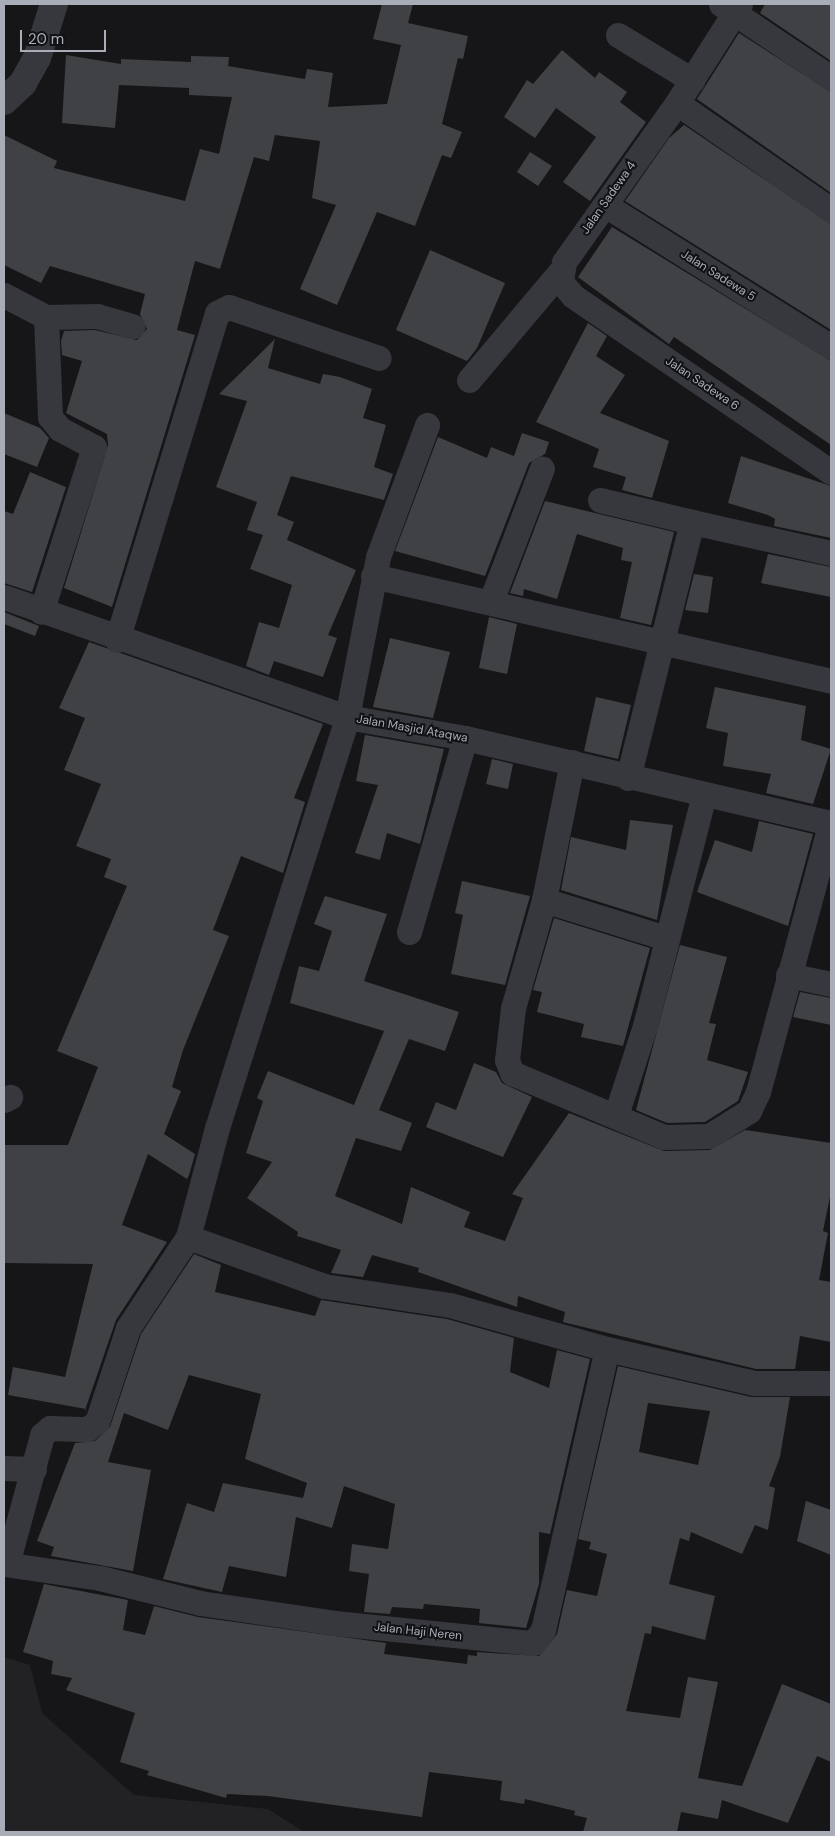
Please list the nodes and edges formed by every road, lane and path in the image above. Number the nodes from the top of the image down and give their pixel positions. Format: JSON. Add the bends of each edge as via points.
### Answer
{"nodes":[{"id":1,"x":54,"y":4,"type":"edge"},
{"id":2,"x":732,"y":7,"type":"edge"},
{"id":3,"x":618,"y":35,"type":"dead end"},
{"id":4,"x":831,"y":78,"type":"edge"},
{"id":5,"x":692,"y":80,"type":"junction"},
{"id":6,"x":4,"y":101,"type":"edge"},
{"id":7,"x":677,"y":103,"type":"junction"},
{"id":8,"x":605,"y":205,"type":"junction"},
{"id":9,"x":831,"y":210,"type":"edge"},
{"id":10,"x":560,"y":272,"type":"junction"},
{"id":11,"x":4,"y":294,"type":"edge"},
{"id":12,"x":46,"y":317,"type":"junction"},
{"id":13,"x":133,"y":326,"type":"dead end"},
{"id":14,"x":831,"y":347,"type":"edge"},
{"id":15,"x":379,"y":358,"type":"dead end"},
{"id":16,"x":469,"y":380,"type":"dead end"},
{"id":17,"x":427,"y":425,"type":"dead end"},
{"id":18,"x":542,"y":468,"type":"dead end"},
{"id":19,"x":831,"y":472,"type":"edge"},
{"id":20,"x":600,"y":500,"type":"dead end"},
{"id":21,"x":692,"y":522,"type":"junction"},
{"id":22,"x":831,"y":553,"type":"edge"},
{"id":23,"x":373,"y":576,"type":"junction"},
{"id":24,"x":4,"y":597,"type":"edge"},
{"id":25,"x":491,"y":601,"type":"junction"},
{"id":26,"x":41,"y":612,"type":"junction"},
{"id":27,"x":117,"y":640,"type":"junction"},
{"id":28,"x":661,"y":642,"type":"junction"},
{"id":29,"x":831,"y":681,"type":"edge"},
{"id":30,"x":346,"y":717,"type":"junction"},
{"id":31,"x":465,"y":738,"type":"junction"},
{"id":32,"x":572,"y":762,"type":"junction"},
{"id":33,"x":628,"y":778,"type":"junction"},
{"id":34,"x":704,"y":794,"type":"junction"},
{"id":35,"x":831,"y":823,"type":"edge"},
{"id":36,"x":544,"y":900,"type":"junction"},
{"id":37,"x":409,"y":932,"type":"dead end"},
{"id":38,"x":666,"y":938,"type":"junction"},
{"id":39,"x":788,"y":975,"type":"junction"},
{"id":40,"x":831,"y":984,"type":"edge"},
{"id":41,"x":616,"y":1116,"type":"junction"},
{"id":42,"x":188,"y":1237,"type":"junction"},
{"id":43,"x":607,"y":1349,"type":"junction"},
{"id":44,"x":831,"y":1383,"type":"edge"},
{"id":45,"x":4,"y":1468,"type":"edge"},
{"id":46,"x":34,"y":1469,"type":"junction"},
{"id":47,"x":5,"y":1564,"type":"edge"}],
"edges":[{"from":1,"to":6,"type":"street","via":[[37,58],[23,83]]},
{"from":2,"to":4,"type":"street"},
{"from":2,"to":5,"type":"street","name":"Jalan Sadewa 4"},
{"from":3,"to":5,"type":"street"},
{"from":5,"to":7,"type":"street","name":"Jalan Sadewa 4"},
{"from":7,"to":8,"type":"street","name":"Jalan Sadewa 4"},
{"from":7,"to":9,"type":"street"},
{"from":8,"to":10,"type":"street","name":"Jalan Sadewa 4"},
{"from":8,"to":14,"type":"street","name":"Jalan Sadewa 5"},
{"from":10,"to":16,"type":"street","name":"Jalan Sadewa 4"},
{"from":10,"to":19,"type":"street","name":"Jalan Sadewa 6","via":[[561,282],[573,296]]},
{"from":11,"to":12,"type":"street"},
{"from":12,"to":13,"type":"street","via":[[97,316]]},
{"from":12,"to":26,"type":"street","via":[[50,417],[60,429],[94,447]]},
{"from":15,"to":27,"type":"street","via":[[229,308],[217,313]]},
{"from":17,"to":23,"type":"street"},
{"from":18,"to":25,"type":"street"},
{"from":20,"to":21,"type":"street"},
{"from":21,"to":22,"type":"street"},
{"from":21,"to":28,"type":"street"},
{"from":23,"to":25,"type":"street"},
{"from":23,"to":30,"type":"street"},
{"from":24,"to":26,"type":"street","name":"Jalan Masjid Ataqwa"},
{"from":25,"to":28,"type":"street"},
{"from":26,"to":27,"type":"street","name":"Jalan Masjid Ataqwa"},
{"from":27,"to":30,"type":"street","name":"Jalan Masjid Ataqwa"},
{"from":28,"to":29,"type":"street"},
{"from":28,"to":33,"type":"street"},
{"from":30,"to":31,"type":"street","name":"Jalan Masjid Ataqwa"},
{"from":30,"to":42,"type":"street","via":[[218,1128]]},
{"from":31,"to":32,"type":"street","name":"Jalan Masjid Ataqwa"},
{"from":31,"to":37,"type":"street"},
{"from":32,"to":33,"type":"street","name":"Jalan Masjid Ataqwa"},
{"from":32,"to":36,"type":"street"},
{"from":33,"to":34,"type":"street","name":"Jalan Masjid Ataqwa"},
{"from":34,"to":35,"type":"street","name":"Jalan Masjid Ataqwa"},
{"from":34,"to":38,"type":"street"},
{"from":35,"to":39,"type":"street"},
{"from":36,"to":38,"type":"street"},
{"from":36,"to":41,"type":"street","via":[[513,1008],[508,1060],[512,1073]]},
{"from":38,"to":41,"type":"street"},
{"from":39,"to":40,"type":"street"},
{"from":39,"to":41,"type":"street","via":[[758,1092],[749,1111],[729,1127],[685,1139],[664,1137]]},
{"from":42,"to":43,"type":"street","via":[[324,1286],[450,1305]]},
{"from":42,"to":46,"type":"street","via":[[128,1328],[97,1422],[87,1429],[45,1430]]},
{"from":43,"to":44,"type":"street","via":[[754,1382]]},
{"from":43,"to":47,"type":"street","name":"Jalan Haji Neren","via":[[543,1630],[532,1643],[335,1623],[200,1603],[100,1578]]},
{"from":45,"to":46,"type":"street"},
{"from":46,"to":47,"type":"street"}]}
